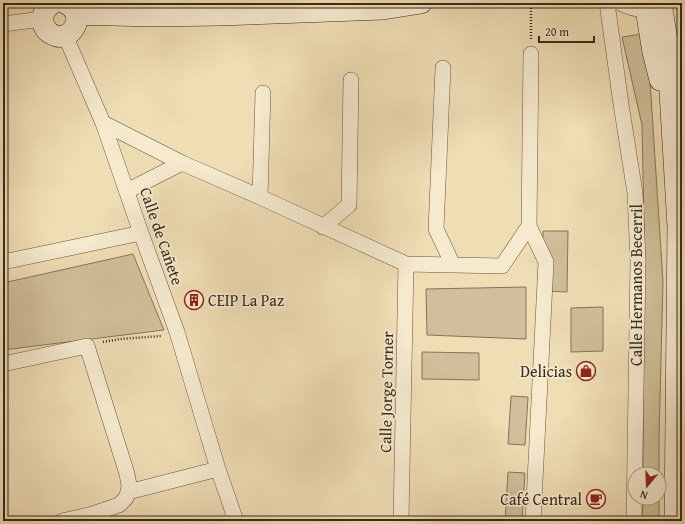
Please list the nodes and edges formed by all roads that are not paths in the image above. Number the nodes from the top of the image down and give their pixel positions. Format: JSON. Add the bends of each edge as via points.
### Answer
{"nodes":[{"id":1,"x":421,"y":3,"type":"edge"},
{"id":2,"x":607,"y":3,"type":"edge"},
{"id":3,"x":620,"y":3,"type":"edge"},
{"id":4,"x":657,"y":5,"type":"edge"},
{"id":5,"x":54,"y":8,"type":"edge"},
{"id":6,"x":3,"y":24,"type":"edge"},
{"id":7,"x":66,"y":35,"type":"junction"},
{"id":8,"x":531,"y":54,"type":"road end"},
{"id":9,"x":443,"y":68,"type":"dead end"},
{"id":10,"x":351,"y":80,"type":"dead end"},
{"id":11,"x":263,"y":93,"type":"dead end"},
{"id":12,"x":103,"y":123,"type":"junction"},
{"id":13,"x":182,"y":163,"type":"junction"},
{"id":14,"x":127,"y":191,"type":"junction"},
{"id":15,"x":260,"y":197,"type":"junction"},
{"id":16,"x":323,"y":226,"type":"junction"},
{"id":17,"x":529,"y":226,"type":"junction"},
{"id":18,"x":141,"y":233,"type":"junction"},
{"id":19,"x":3,"y":262,"type":"edge"},
{"id":20,"x":406,"y":264,"type":"junction"},
{"id":21,"x":453,"y":265,"type":"junction"},
{"id":22,"x":3,"y":364,"type":"edge"},
{"id":23,"x":679,"y":373,"type":"edge"},
{"id":24,"x":218,"y":469,"type":"junction"},
{"id":25,"x":128,"y":492,"type":"junction"},
{"id":26,"x":62,"y":521,"type":"edge"},
{"id":27,"x":236,"y":521,"type":"edge"},
{"id":28,"x":402,"y":521,"type":"edge"},
{"id":29,"x":533,"y":521,"type":"edge"},
{"id":30,"x":634,"y":521,"type":"edge"},
{"id":31,"x":675,"y":521,"type":"edge"}],
"edges":[{"from":1,"to":5,"type":"main road","via":[[383,9],[151,16]]},
{"from":2,"to":30,"type":"street","name":"Calle Hermanos Becerril","via":[[636,208],[638,260]]},
{"from":3,"to":4,"type":"street","via":[[635,9]]},
{"from":4,"to":23,"type":"main road","via":[[667,41],[678,227]]},
{"from":5,"to":6,"type":"street"},
{"from":5,"to":7,"type":"main road","via":[[77,19],[74,29]]},
{"from":5,"to":7,"type":"main road","via":[[44,25],[52,35]]},
{"from":7,"to":12,"type":"street","name":"Calle de Cañete"},
{"from":8,"to":17,"type":"street"},
{"from":9,"to":21,"type":"street","via":[[436,229]]},
{"from":10,"to":16,"type":"street","via":[[350,205]]},
{"from":11,"to":15,"type":"street"},
{"from":12,"to":13,"type":"street"},
{"from":12,"to":14,"type":"street","name":"Calle de Cañete"},
{"from":13,"to":14,"type":"street"},
{"from":13,"to":15,"type":"street"},
{"from":14,"to":18,"type":"street","name":"Calle de Cañete"},
{"from":15,"to":16,"type":"street"},
{"from":16,"to":20,"type":"street"},
{"from":17,"to":21,"type":"street","via":[[502,266]]},
{"from":17,"to":29,"type":"street","via":[[546,262]]},
{"from":18,"to":19,"type":"street"},
{"from":18,"to":24,"type":"street","name":"Calle de Cañete","via":[[177,332]]},
{"from":20,"to":21,"type":"street"},
{"from":20,"to":28,"type":"street","name":"Calle Jorge Torner"},
{"from":22,"to":25,"type":"street","via":[[87,346],[127,474]]},
{"from":23,"to":31,"type":"main road"},
{"from":24,"to":25,"type":"street"},
{"from":24,"to":27,"type":"street","name":"Calle de Cañete"},
{"from":25,"to":26,"type":"street","via":[[119,505]]}]}
